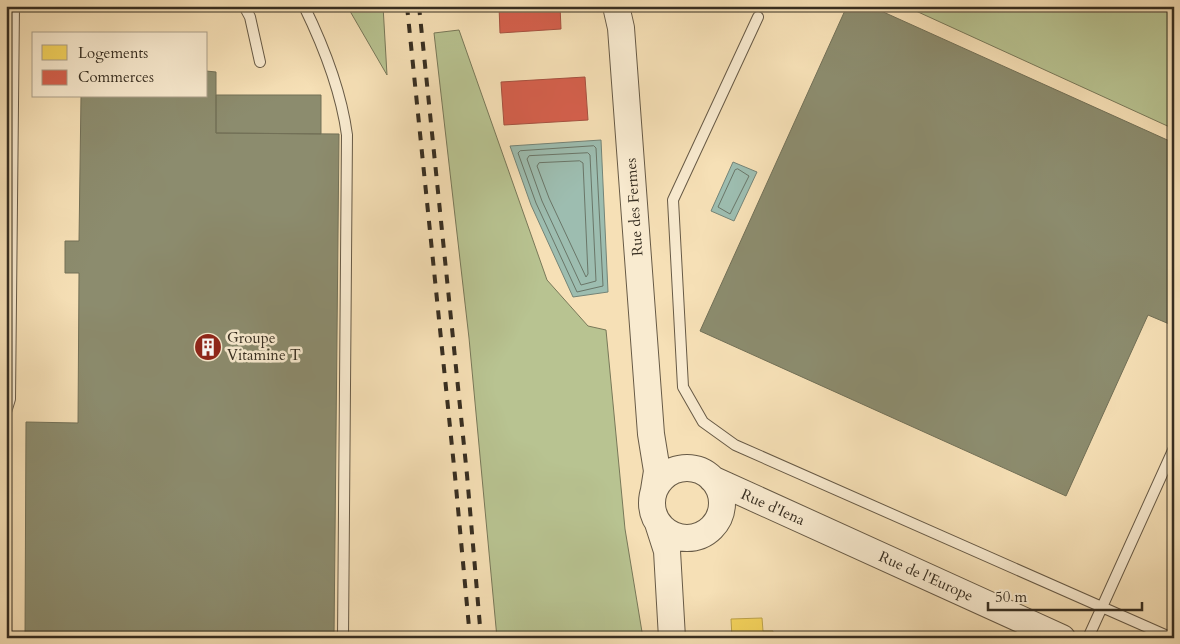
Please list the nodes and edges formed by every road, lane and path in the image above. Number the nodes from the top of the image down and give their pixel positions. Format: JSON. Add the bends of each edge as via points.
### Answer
{"nodes":[{"id":1,"x":14,"y":6,"type":"edge"},
{"id":2,"x":244,"y":6,"type":"edge"},
{"id":3,"x":304,"y":6,"type":"edge"},
{"id":4,"x":616,"y":6,"type":"edge"},
{"id":5,"x":758,"y":17,"type":"dead end"},
{"id":6,"x":260,"y":62,"type":"dead end"},
{"id":7,"x":649,"y":408,"type":"junction"},
{"id":8,"x":6,"y":412,"type":"edge"},
{"id":9,"x":1174,"y":448,"type":"edge"},
{"id":10,"x":705,"y":474,"type":"junction"},
{"id":11,"x":654,"y":490,"type":"junction"},
{"id":12,"x":658,"y":523,"type":"junction"},
{"id":13,"x":817,"y":527,"type":"junction"},
{"id":14,"x":709,"y":530,"type":"junction"},
{"id":15,"x":1102,"y":607,"type":"junction"},
{"id":16,"x":671,"y":627,"type":"edge"},
{"id":17,"x":342,"y":638,"type":"edge"},
{"id":18,"x":1062,"y":638,"type":"edge"},
{"id":19,"x":1088,"y":638,"type":"edge"},
{"id":20,"x":1172,"y":638,"type":"edge"}],
"edges":[{"from":1,"to":8,"type":"lane","via":[[10,399]]},
{"from":2,"to":6,"type":"lane","via":[[250,17]]},
{"from":3,"to":17,"type":"lane","via":[[321,41],[340,97],[347,135]]},
{"from":4,"to":7,"type":"street","name":"Rue des Fermes","via":[[621,28]]},
{"from":5,"to":15,"type":"lane","via":[[673,200],[683,387],[703,422],[735,445]]},
{"from":7,"to":10,"type":"street","name":"Rue des Fermes","via":[[656,427],[672,451]]},
{"from":7,"to":11,"type":"street","name":"Rue des Fermes","via":[[656,459]]},
{"from":9,"to":15,"type":"lane"},
{"from":10,"to":11,"type":"street","via":[[686,468],[674,470],[664,476]]},
{"from":10,"to":13,"type":"street","name":"Rue d'Iena"},
{"from":10,"to":14,"type":"street","via":[[719,488],[722,500],[721,511]]},
{"from":11,"to":12,"type":"street","via":[[652,508]]},
{"from":12,"to":14,"type":"street","via":[[671,535],[682,538],[694,538]]},
{"from":12,"to":16,"type":"street","via":[[667,551]]},
{"from":13,"to":14,"type":"street","name":"Rue d'Iena","via":[[781,517],[751,514],[736,516]]},
{"from":13,"to":18,"type":"street","name":"Rue de l'Europe"},
{"from":14,"to":16,"type":"street","via":[[683,564]]},
{"from":15,"to":19,"type":"lane"},
{"from":15,"to":20,"type":"lane"}]}
